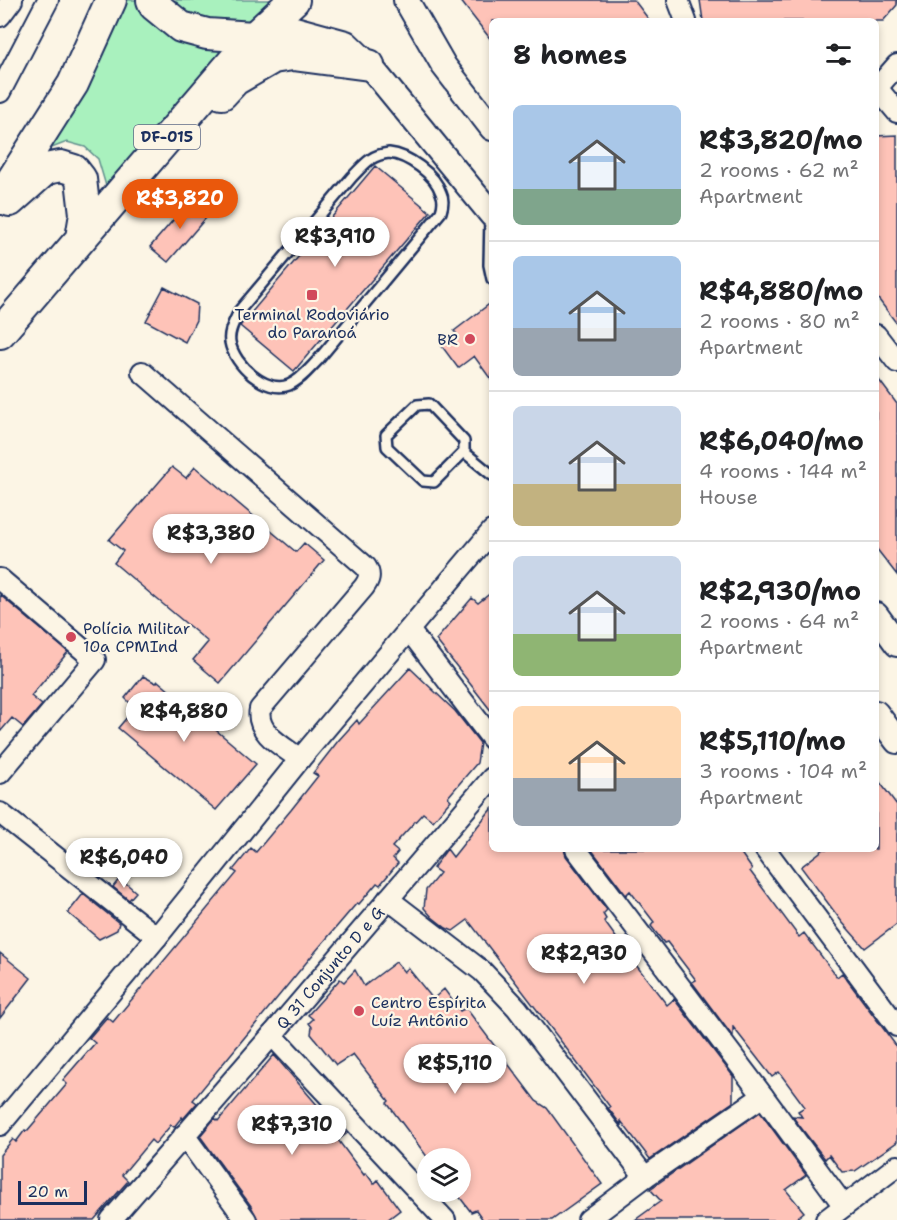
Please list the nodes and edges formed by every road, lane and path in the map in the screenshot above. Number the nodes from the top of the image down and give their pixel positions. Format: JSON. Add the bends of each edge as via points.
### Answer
{"nodes":[{"id":1,"x":12,"y":0,"type":"edge"},
{"id":2,"x":48,"y":0,"type":"edge"},
{"id":3,"x":111,"y":0,"type":"edge"},
{"id":4,"x":152,"y":0,"type":"edge"},
{"id":5,"x":294,"y":0,"type":"edge"},
{"id":6,"x":406,"y":0,"type":"edge"},
{"id":7,"x":678,"y":0,"type":"edge"},
{"id":8,"x":0,"y":16,"type":"edge"},
{"id":9,"x":685,"y":18,"type":"edge"},
{"id":10,"x":254,"y":37,"type":"junction"},
{"id":11,"x":369,"y":65,"type":"junction"},
{"id":12,"x":897,"y":65,"type":"edge"},
{"id":13,"x":2,"y":86,"type":"edge"},
{"id":14,"x":879,"y":86,"type":"edge"},
{"id":15,"x":879,"y":92,"type":"edge"},
{"id":16,"x":897,"y":112,"type":"edge"},
{"id":17,"x":489,"y":124,"type":"edge"},
{"id":18,"x":425,"y":153,"type":"junction"},
{"id":19,"x":0,"y":199,"type":"edge"},
{"id":20,"x":0,"y":210,"type":"edge"},
{"id":21,"x":489,"y":212,"type":"edge"},
{"id":22,"x":85,"y":233,"type":"junction"},
{"id":23,"x":0,"y":333,"type":"edge"},
{"id":24,"x":879,"y":339,"type":"edge"},
{"id":25,"x":897,"y":362,"type":"edge"},
{"id":26,"x":142,"y":372,"type":"dead end"},
{"id":27,"x":464,"y":452,"type":"junction"},
{"id":28,"x":489,"y":473,"type":"edge"},
{"id":29,"x":489,"y":535,"type":"edge"},
{"id":30,"x":0,"y":579,"type":"edge"},
{"id":31,"x":879,"y":619,"type":"edge"},
{"id":32,"x":408,"y":630,"type":"junction"},
{"id":33,"x":897,"y":644,"type":"edge"},
{"id":34,"x":879,"y":717,"type":"edge"},
{"id":35,"x":489,"y":735,"type":"edge"},
{"id":36,"x":897,"y":741,"type":"edge"},
{"id":37,"x":300,"y":759,"type":"junction"},
{"id":38,"x":0,"y":773,"type":"edge"},
{"id":39,"x":489,"y":781,"type":"edge"},
{"id":40,"x":0,"y":813,"type":"edge"},
{"id":41,"x":578,"y":852,"type":"edge"},
{"id":42,"x":767,"y":852,"type":"edge"},
{"id":43,"x":388,"y":899,"type":"junction"},
{"id":44,"x":157,"y":937,"type":"junction"},
{"id":45,"x":897,"y":1026,"type":"edge"},
{"id":46,"x":272,"y":1035,"type":"junction"},
{"id":47,"x":763,"y":1096,"type":"junction"},
{"id":48,"x":0,"y":1125,"type":"edge"},
{"id":49,"x":184,"y":1135,"type":"junction"},
{"id":50,"x":897,"y":1166,"type":"edge"},
{"id":51,"x":645,"y":1177,"type":"junction"},
{"id":52,"x":844,"y":1206,"type":"junction"},
{"id":53,"x":111,"y":1220,"type":"edge"},
{"id":54,"x":246,"y":1220,"type":"edge"},
{"id":55,"x":446,"y":1220,"type":"edge"},
{"id":56,"x":588,"y":1220,"type":"edge"},
{"id":57,"x":826,"y":1220,"type":"edge"}],
"edges":[{"from":1,"to":8,"type":"street"},
{"from":2,"to":13,"type":"street"},
{"from":3,"to":19,"type":"main road","via":[[73,84]]},
{"from":4,"to":10,"type":"main road","via":[[181,27],[207,34]]},
{"from":5,"to":10,"type":"main road","number":"DF-015"},
{"from":6,"to":17,"type":"street","via":[[444,66]]},
{"from":7,"to":9,"type":"street"},
{"from":10,"to":11,"type":"street","via":[[295,29],[346,43]]},
{"from":10,"to":22,"type":"main road","number":"DF-015"},
{"from":11,"to":18,"type":"street"},
{"from":11,"to":22,"type":"main road","via":[[293,55],[273,58],[235,80],[115,210]]},
{"from":12,"to":14,"type":"street"},
{"from":15,"to":16,"type":"street"},
{"from":18,"to":18,"type":"lane","via":[[383,154],[369,159],[239,311],[230,342],[240,363],[252,375],[274,387],[297,380],[441,212],[442,195]]},
{"from":18,"to":21,"type":"street"},
{"from":20,"to":22,"type":"main road","via":[[46,170],[61,166],[74,170],[81,179]]},
{"from":22,"to":23,"type":"main road","number":"DF-015"},
{"from":24,"to":25,"type":"street"},
{"from":26,"to":37,"type":"street","via":[[369,573],[364,587],[261,709],[259,717],[264,730]]},
{"from":27,"to":27,"type":"lane","via":[[464,441],[429,404],[417,405],[386,435],[387,447],[423,482],[434,483]]},
{"from":27,"to":28,"type":"lane"},
{"from":29,"to":32,"type":"street"},
{"from":30,"to":38,"type":"street","via":[[95,660]]},
{"from":31,"to":33,"type":"street"},
{"from":32,"to":35,"type":"street"},
{"from":32,"to":37,"type":"street"},
{"from":34,"to":36,"type":"street"},
{"from":37,"to":44,"type":"street"},
{"from":39,"to":43,"type":"street","name":"Q 31 Conjunto D e G"},
{"from":40,"to":44,"type":"street"},
{"from":41,"to":47,"type":"street"},
{"from":42,"to":45,"type":"street"},
{"from":43,"to":46,"type":"street","name":"Q 31 Conjunto D e G"},
{"from":43,"to":51,"type":"street","via":[[482,971],[517,1008]]},
{"from":44,"to":48,"type":"street"},
{"from":46,"to":49,"type":"street","name":"Q 31 Conjunto D e G"},
{"from":46,"to":55,"type":"street"},
{"from":47,"to":51,"type":"street"},
{"from":47,"to":52,"type":"street"},
{"from":49,"to":53,"type":"street","name":"Q 31 Conjunto D e G"},
{"from":49,"to":54,"type":"street"},
{"from":50,"to":52,"type":"street"},
{"from":51,"to":56,"type":"street"},
{"from":52,"to":57,"type":"street"}]}
